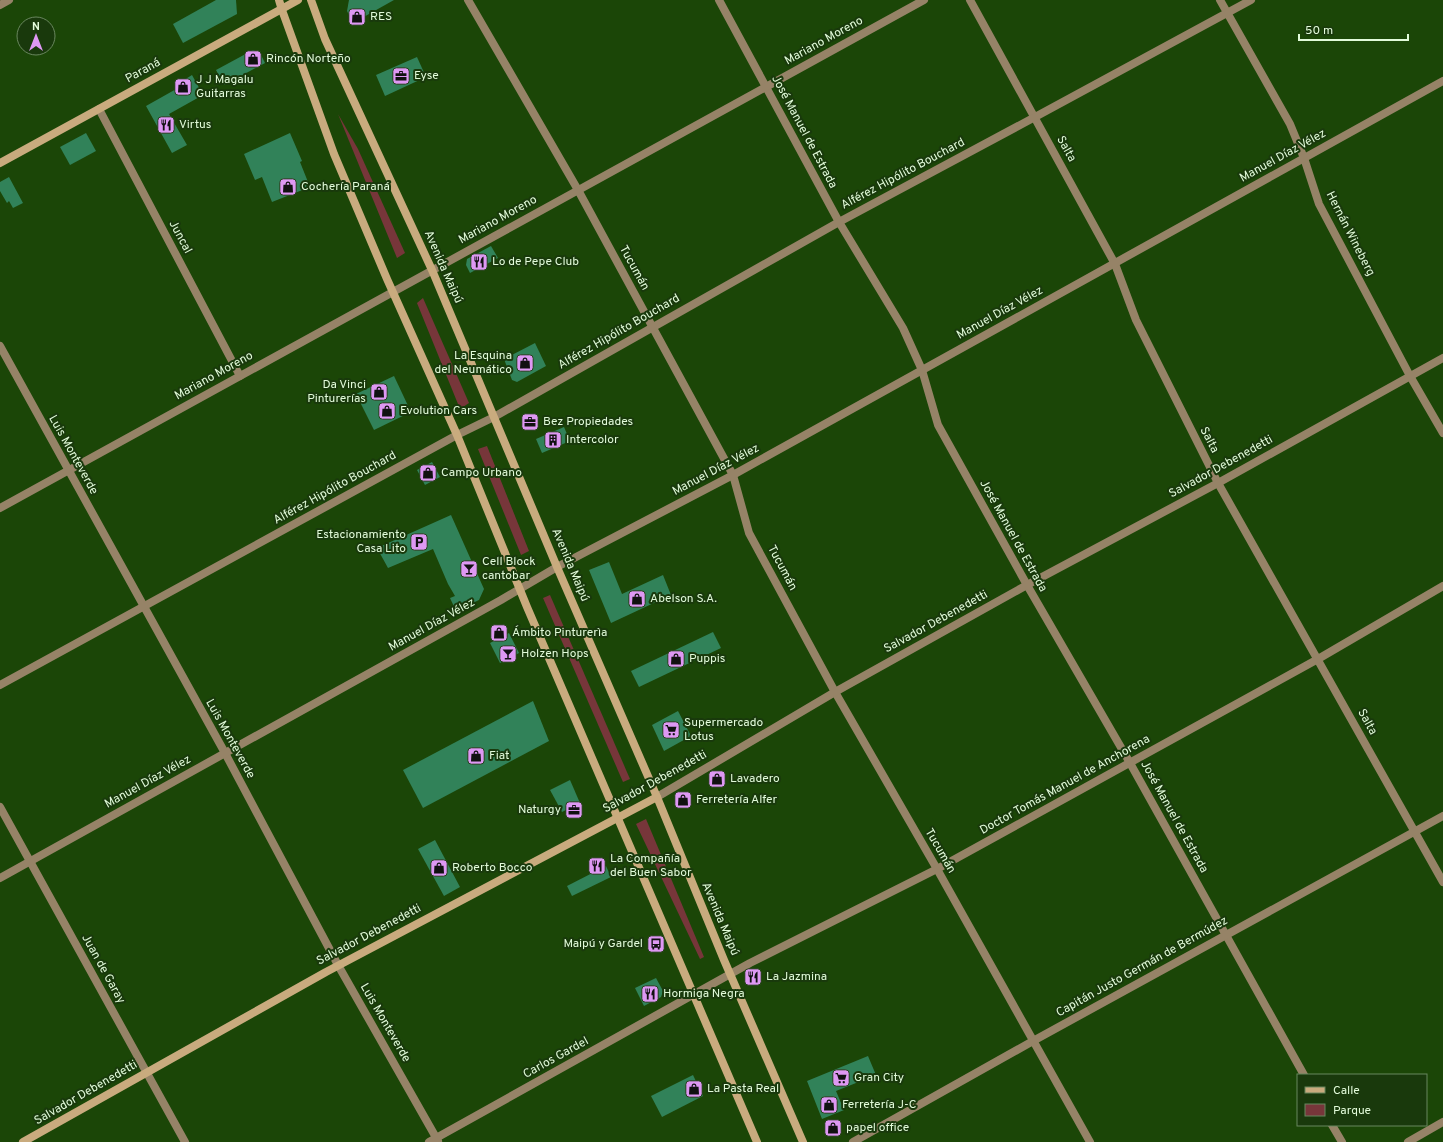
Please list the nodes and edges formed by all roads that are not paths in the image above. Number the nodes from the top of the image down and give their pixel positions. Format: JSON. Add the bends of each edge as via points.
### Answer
{"nodes":[{"id":1,"x":8,"y":0,"type":"edge"},
{"id":2,"x":279,"y":0,"type":"edge"},
{"id":3,"x":298,"y":0,"type":"edge"},
{"id":4,"x":311,"y":0,"type":"edge"},
{"id":5,"x":468,"y":0,"type":"edge"},
{"id":6,"x":719,"y":0,"type":"edge"},
{"id":7,"x":924,"y":0,"type":"edge"},
{"id":8,"x":970,"y":0,"type":"edge"},
{"id":9,"x":1220,"y":0,"type":"edge"},
{"id":10,"x":1251,"y":0,"type":"edge"},
{"id":11,"x":0,"y":5,"type":"edge"},
{"id":12,"x":282,"y":10,"type":"junction"},
{"id":13,"x":1228,"y":13,"type":"junction"},
{"id":14,"x":1443,"y":81,"type":"edge"},
{"id":15,"x":766,"y":87,"type":"junction"},
{"id":16,"x":99,"y":109,"type":"junction"},
{"id":17,"x":1035,"y":117,"type":"junction"},
{"id":18,"x":1304,"y":158,"type":"junction"},
{"id":19,"x":0,"y":163,"type":"edge"},
{"id":20,"x":578,"y":190,"type":"junction"},
{"id":21,"x":839,"y":222,"type":"junction"},
{"id":22,"x":1115,"y":264,"type":"junction"},
{"id":23,"x":432,"y":270,"type":"junction"},
{"id":24,"x":392,"y":292,"type":"junction"},
{"id":25,"x":652,"y":327,"type":"junction"},
{"id":26,"x":0,"y":346,"type":"edge"},
{"id":27,"x":1443,"y":358,"type":"edge"},
{"id":28,"x":922,"y":370,"type":"junction"},
{"id":29,"x":240,"y":376,"type":"junction"},
{"id":30,"x":1410,"y":376,"type":"junction"},
{"id":31,"x":494,"y":417,"type":"junction"},
{"id":32,"x":1443,"y":434,"type":"edge"},
{"id":33,"x":457,"y":435,"type":"junction"},
{"id":34,"x":68,"y":470,"type":"junction"},
{"id":35,"x":733,"y":475,"type":"junction"},
{"id":36,"x":1218,"y":483,"type":"junction"},
{"id":37,"x":0,"y":508,"type":"edge"},
{"id":38,"x":557,"y":567,"type":"junction"},
{"id":39,"x":1026,"y":585,"type":"junction"},
{"id":40,"x":1443,"y":586,"type":"edge"},
{"id":41,"x":520,"y":590,"type":"junction"},
{"id":42,"x":143,"y":606,"type":"junction"},
{"id":43,"x":1318,"y":659,"type":"junction"},
{"id":44,"x":0,"y":685,"type":"edge"},
{"id":45,"x":835,"y":692,"type":"junction"},
{"id":46,"x":225,"y":753,"type":"junction"},
{"id":47,"x":1130,"y":763,"type":"junction"},
{"id":48,"x":657,"y":797,"type":"junction"},
{"id":49,"x":0,"y":807,"type":"edge"},
{"id":50,"x":1443,"y":816,"type":"edge"},
{"id":51,"x":617,"y":817,"type":"junction"},
{"id":52,"x":1414,"y":832,"type":"junction"},
{"id":53,"x":30,"y":861,"type":"junction"},
{"id":54,"x":937,"y":869,"type":"junction"},
{"id":55,"x":0,"y":878,"type":"edge"},
{"id":56,"x":1443,"y":882,"type":"edge"},
{"id":57,"x":1226,"y":935,"type":"junction"},
{"id":58,"x":338,"y":965,"type":"junction"},
{"id":59,"x":730,"y":974,"type":"junction"},
{"id":60,"x":694,"y":994,"type":"junction"},
{"id":61,"x":1033,"y":1041,"type":"junction"},
{"id":62,"x":146,"y":1072,"type":"junction"},
{"id":63,"x":1303,"y":1074,"type":"edge"},
{"id":64,"x":1443,"y":1122,"type":"edge"},
{"id":65,"x":1333,"y":1126,"type":"edge"},
{"id":66,"x":438,"y":1140,"type":"edge"},
{"id":67,"x":23,"y":1142,"type":"edge"},
{"id":68,"x":185,"y":1142,"type":"edge"},
{"id":69,"x":428,"y":1142,"type":"edge"},
{"id":70,"x":757,"y":1142,"type":"edge"},
{"id":71,"x":803,"y":1142,"type":"edge"},
{"id":72,"x":853,"y":1142,"type":"edge"},
{"id":73,"x":1090,"y":1142,"type":"edge"},
{"id":74,"x":1342,"y":1142,"type":"edge"},
{"id":75,"x":1408,"y":1142,"type":"edge"}],
"edges":[{"from":1,"to":11,"type":"street"},
{"from":2,"to":12,"type":"main road"},
{"from":3,"to":12,"type":"main road","name":"Paraná"},
{"from":4,"to":23,"type":"main road","name":"Avenida Maipú","via":[[325,40]]},
{"from":5,"to":20,"type":"street","name":"Tucumán"},
{"from":6,"to":15,"type":"street","name":"José Manuel de Estrada"},
{"from":7,"to":15,"type":"street","name":"Mariano Moreno"},
{"from":8,"to":17,"type":"street","name":"Salta"},
{"from":9,"to":13,"type":"street","name":"Hernán Wineberg"},
{"from":10,"to":13,"type":"street","name":"Alférez Hipólito Bouchard"},
{"from":12,"to":16,"type":"main road","name":"Paraná"},
{"from":12,"to":24,"type":"main road","via":[[334,154]]},
{"from":13,"to":17,"type":"street","name":"Alférez Hipólito Bouchard"},
{"from":13,"to":18,"type":"street","name":"Hernán Wineberg","via":[[1290,124]]},
{"from":14,"to":18,"type":"street","name":"Manuel Díaz Vélez"},
{"from":15,"to":20,"type":"street","name":"Mariano Moreno"},
{"from":15,"to":21,"type":"street","name":"José Manuel de Estrada"},
{"from":16,"to":19,"type":"main road","name":"Paraná"},
{"from":16,"to":29,"type":"street","name":"Juncal"},
{"from":17,"to":21,"type":"street","name":"Alférez Hipólito Bouchard"},
{"from":17,"to":22,"type":"street","name":"Salta"},
{"from":18,"to":22,"type":"street","name":"Manuel Díaz Vélez"},
{"from":18,"to":30,"type":"street","name":"Hernán Wineberg","via":[[1319,204]]},
{"from":20,"to":23,"type":"street","name":"Mariano Moreno"},
{"from":20,"to":25,"type":"street","name":"Tucumán"},
{"from":21,"to":25,"type":"street","name":"Alférez Hipólito Bouchard"},
{"from":21,"to":28,"type":"street","name":"José Manuel de Estrada","via":[[903,328]]},
{"from":22,"to":28,"type":"street","name":"Manuel Díaz Vélez"},
{"from":22,"to":36,"type":"street","name":"Salta","via":[[1136,320]]},
{"from":23,"to":24,"type":"street","name":"Mariano Moreno"},
{"from":23,"to":31,"type":"main road","name":"Avenida Maipú"},
{"from":24,"to":29,"type":"street","name":"Mariano Moreno"},
{"from":24,"to":33,"type":"main road"},
{"from":25,"to":31,"type":"street","name":"Alférez Hipólito Bouchard"},
{"from":25,"to":35,"type":"street","name":"Tucumán"},
{"from":26,"to":34,"type":"street","name":"Luis Monteverde"},
{"from":27,"to":30,"type":"street","name":"Salvador Debenedetti"},
{"from":28,"to":35,"type":"street","name":"Manuel Díaz Vélez"},
{"from":28,"to":39,"type":"street","name":"José Manuel de Estrada","via":[[938,425]]},
{"from":29,"to":34,"type":"street","name":"Mariano Moreno"},
{"from":30,"to":32,"type":"street","name":"Hernán Wineberg"},
{"from":30,"to":36,"type":"street","name":"Salvador Debenedetti"},
{"from":31,"to":33,"type":"street","name":"Alférez Hipólito Bouchard"},
{"from":31,"to":38,"type":"main road","name":"Avenida Maipú"},
{"from":33,"to":41,"type":"main road"},
{"from":33,"to":42,"type":"street","name":"Alférez Hipólito Bouchard"},
{"from":34,"to":37,"type":"street","name":"Mariano Moreno"},
{"from":34,"to":42,"type":"street","name":"Luis Monteverde"},
{"from":35,"to":38,"type":"street","name":"Manuel Díaz Vélez"},
{"from":35,"to":45,"type":"street","name":"Tucumán","via":[[749,532]]},
{"from":36,"to":39,"type":"street","name":"Salvador Debenedetti"},
{"from":36,"to":43,"type":"street","name":"Salta"},
{"from":38,"to":41,"type":"street","name":"Manuel Díaz Vélez"},
{"from":38,"to":48,"type":"main road","name":"Avenida Maipú"},
{"from":39,"to":45,"type":"street","name":"Salvador Debenedetti"},
{"from":39,"to":47,"type":"street","name":"José Manuel de Estrada"},
{"from":40,"to":43,"type":"street","name":"Doctor Tomás Manuel de Anchorena"},
{"from":41,"to":46,"type":"street","name":"Manuel Díaz Vélez"},
{"from":41,"to":51,"type":"main road"},
{"from":42,"to":44,"type":"street","name":"Alférez Hipólito Bouchard"},
{"from":42,"to":46,"type":"street","name":"Luis Monteverde"},
{"from":43,"to":47,"type":"street","name":"Doctor Tomás Manuel de Anchorena"},
{"from":43,"to":52,"type":"street","name":"Salta"},
{"from":45,"to":48,"type":"street","name":"Salvador Debenedetti"},
{"from":45,"to":54,"type":"street","name":"Tucumán"},
{"from":46,"to":53,"type":"street","name":"Manuel Díaz Vélez"},
{"from":46,"to":58,"type":"street","name":"Luis Monteverde"},
{"from":47,"to":54,"type":"street","name":"Doctor Tomás Manuel de Anchorena"},
{"from":47,"to":57,"type":"street","name":"José Manuel de Estrada"},
{"from":48,"to":51,"type":"main road","name":"Salvador Debenedetti"},
{"from":48,"to":59,"type":"main road","name":"Avenida Maipú"},
{"from":49,"to":53,"type":"street","name":"Juan de Garay"},
{"from":50,"to":52,"type":"street","name":"Capitán Justo Germán de Bermúdez"},
{"from":51,"to":58,"type":"main road","name":"Salvador Debenedetti"},
{"from":51,"to":60,"type":"main road"},
{"from":52,"to":56,"type":"street","name":"Salta"},
{"from":52,"to":57,"type":"street","name":"Capitán Justo Germán de Bermúdez"},
{"from":53,"to":55,"type":"street","name":"Manuel Díaz Vélez"},
{"from":53,"to":62,"type":"street","name":"Juan de Garay"},
{"from":54,"to":59,"type":"street","name":"Doctor Tomás Manuel de Anchorena"},
{"from":54,"to":61,"type":"street","name":"Tucumán"},
{"from":57,"to":61,"type":"street","name":"Capitán Justo Germán de Bermúdez"},
{"from":57,"to":63,"type":"street","name":"José Manuel de Estrada"},
{"from":58,"to":62,"type":"main road","name":"Salvador Debenedetti"},
{"from":58,"to":66,"type":"street","name":"Luis Monteverde"},
{"from":59,"to":60,"type":"street","name":"Doctor Tomás Manuel de Anchorena"},
{"from":59,"to":71,"type":"main road","name":"Avenida Maipú"},
{"from":60,"to":66,"type":"street","name":"Carlos Gardel"},
{"from":60,"to":70,"type":"main road"},
{"from":61,"to":72,"type":"street","name":"Capitán Justo Germán de Bermúdez"},
{"from":61,"to":73,"type":"street","name":"Tucumán"},
{"from":62,"to":67,"type":"main road","name":"Salvador Debenedetti"},
{"from":62,"to":68,"type":"street","name":"Juan de Garay"},
{"from":64,"to":75,"type":"street"},
{"from":65,"to":74,"type":"street"},
{"from":66,"to":69,"type":"street","name":"Carlos Gardel"}]}
